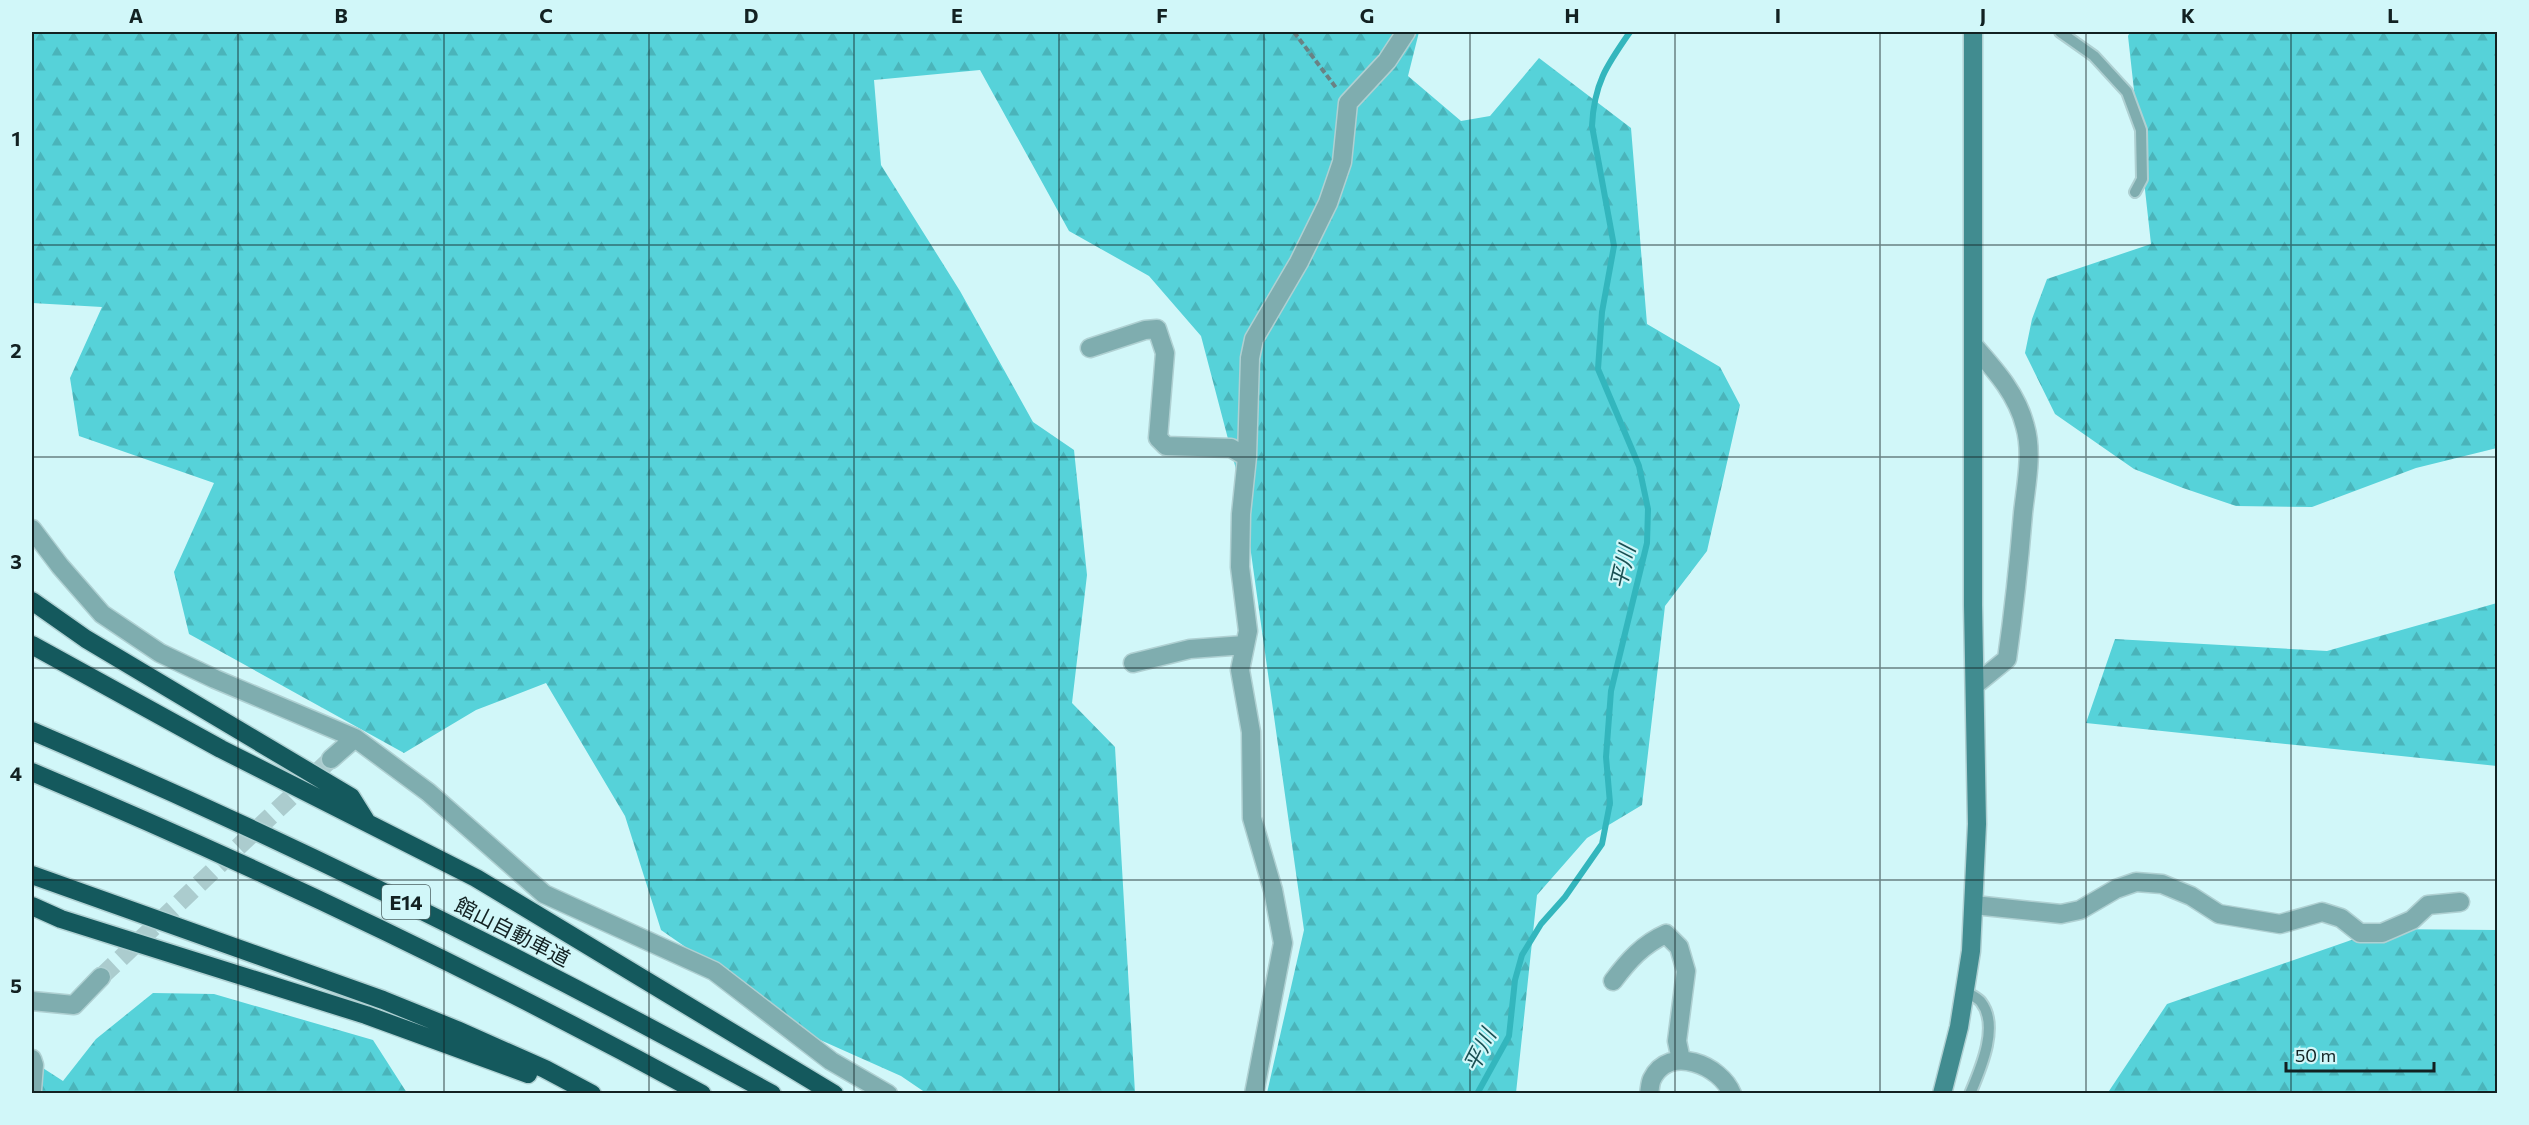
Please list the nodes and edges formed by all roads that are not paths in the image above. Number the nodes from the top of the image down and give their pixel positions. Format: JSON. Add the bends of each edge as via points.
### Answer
{"nodes":[{"id":1,"x":1406,"y":32,"type":"edge"},
{"id":2,"x":1973,"y":32,"type":"edge"},
{"id":3,"x":2060,"y":32,"type":"edge"},
{"id":4,"x":2135,"y":192,"type":"dead end"},
{"id":5,"x":1974,"y":346,"type":"junction"},
{"id":6,"x":1090,"y":348,"type":"dead end"},
{"id":7,"x":1247,"y":457,"type":"junction"},
{"id":8,"x":32,"y":529,"type":"edge"},
{"id":9,"x":32,"y":602,"type":"edge"},
{"id":10,"x":32,"y":645,"type":"edge"},
{"id":11,"x":1245,"y":645,"type":"junction"},
{"id":12,"x":1133,"y":663,"type":"dead end"},
{"id":13,"x":1975,"y":685,"type":"junction"},
{"id":14,"x":32,"y":731,"type":"edge"},
{"id":15,"x":356,"y":738,"type":"junction"},
{"id":16,"x":331,"y":759,"type":"tunnel mouth"},
{"id":17,"x":32,"y":772,"type":"edge"},
{"id":18,"x":367,"y":823,"type":"junction"},
{"id":19,"x":32,"y":875,"type":"edge"},
{"id":20,"x":2460,"y":902,"type":"dead end"},
{"id":21,"x":1974,"y":905,"type":"junction"},
{"id":22,"x":32,"y":906,"type":"edge"},
{"id":23,"x":101,"y":977,"type":"tunnel mouth"},
{"id":24,"x":1613,"y":981,"type":"dead end"},
{"id":25,"x":1965,"y":992,"type":"junction"},
{"id":26,"x":32,"y":1001,"type":"edge"},
{"id":27,"x":32,"y":1059,"type":"edge"},
{"id":28,"x":1681,"y":1060,"type":"junction"},
{"id":29,"x":32,"y":1090,"type":"edge"},
{"id":30,"x":580,"y":1094,"type":"edge"},
{"id":31,"x":592,"y":1094,"type":"edge"},
{"id":32,"x":702,"y":1094,"type":"edge"},
{"id":33,"x":772,"y":1094,"type":"edge"},
{"id":34,"x":834,"y":1094,"type":"edge"},
{"id":35,"x":888,"y":1094,"type":"edge"},
{"id":36,"x":1254,"y":1094,"type":"edge"},
{"id":37,"x":1649,"y":1094,"type":"edge"},
{"id":38,"x":1732,"y":1094,"type":"edge"},
{"id":39,"x":1942,"y":1094,"type":"edge"},
{"id":40,"x":1970,"y":1094,"type":"edge"}],
"edges":[{"from":1,"to":7,"type":"street","via":[[1387,61],[1348,103],[1342,162],[1328,203],[1254,339]]},
{"from":2,"to":5,"type":"street"},
{"from":3,"to":4,"type":"lane","via":[[2094,56],[2127,92],[2141,130],[2142,179]]},
{"from":5,"to":13,"type":"street"},
{"from":5,"to":13,"type":"street","via":[[1999,373],[2019,407],[2026,428],[2028,457],[2007,659]]},
{"from":6,"to":7,"type":"street","via":[[1158,329],[1165,353],[1158,438],[1166,446],[1231,448]]},
{"from":7,"to":11,"type":"street","via":[[1240,567],[1248,631]]},
{"from":8,"to":15,"type":"street","via":[[102,614],[160,653]]},
{"from":9,"to":18,"type":"highway","via":[[86,639],[351,797]]},
{"from":10,"to":18,"type":"highway","via":[[221,749]]},
{"from":11,"to":12,"type":"street","via":[[1190,649]]},
{"from":11,"to":36,"type":"street","via":[[1240,670],[1251,732],[1252,818],[1273,890],[1283,943]]},
{"from":13,"to":21,"type":"street"},
{"from":14,"to":33,"type":"highway","name":"館山自動車道","number":"E14","via":[[355,876],[618,1009]]},
{"from":15,"to":16,"type":"street"},
{"from":15,"to":35,"type":"street","via":[[428,792],[543,894],[714,971],[831,1061]]},
{"from":17,"to":32,"type":"highway","number":"E14","via":[[341,909],[602,1039]]},
{"from":18,"to":34,"type":"highway","via":[[476,878]]},
{"from":19,"to":31,"type":"highway","via":[[383,1000],[506,1052]]},
{"from":20,"to":21,"type":"street","via":[[2427,905],[2412,920],[2382,933],[2360,933],[2341,918],[2322,912],[2280,924],[2219,914],[2162,884],[2136,882],[2080,910],[2061,914]]},
{"from":21,"to":25,"type":"street"},
{"from":22,"to":30,"type":"highway","via":[[61,919],[446,1042]]},
{"from":23,"to":26,"type":"street","via":[[74,1005]]},
{"from":24,"to":28,"type":"street","via":[[1649,942],[1666,934],[1679,947],[1686,971],[1677,1041]]},
{"from":25,"to":39,"type":"street"},
{"from":25,"to":40,"type":"lane","via":[[1981,1002],[1988,1020],[1985,1054]]},
{"from":27,"to":29,"type":"street"},
{"from":28,"to":37,"type":"street","via":[[1664,1065],[1652,1079]]},
{"from":28,"to":38,"type":"street","via":[[1710,1067],[1729,1085]]}]}
